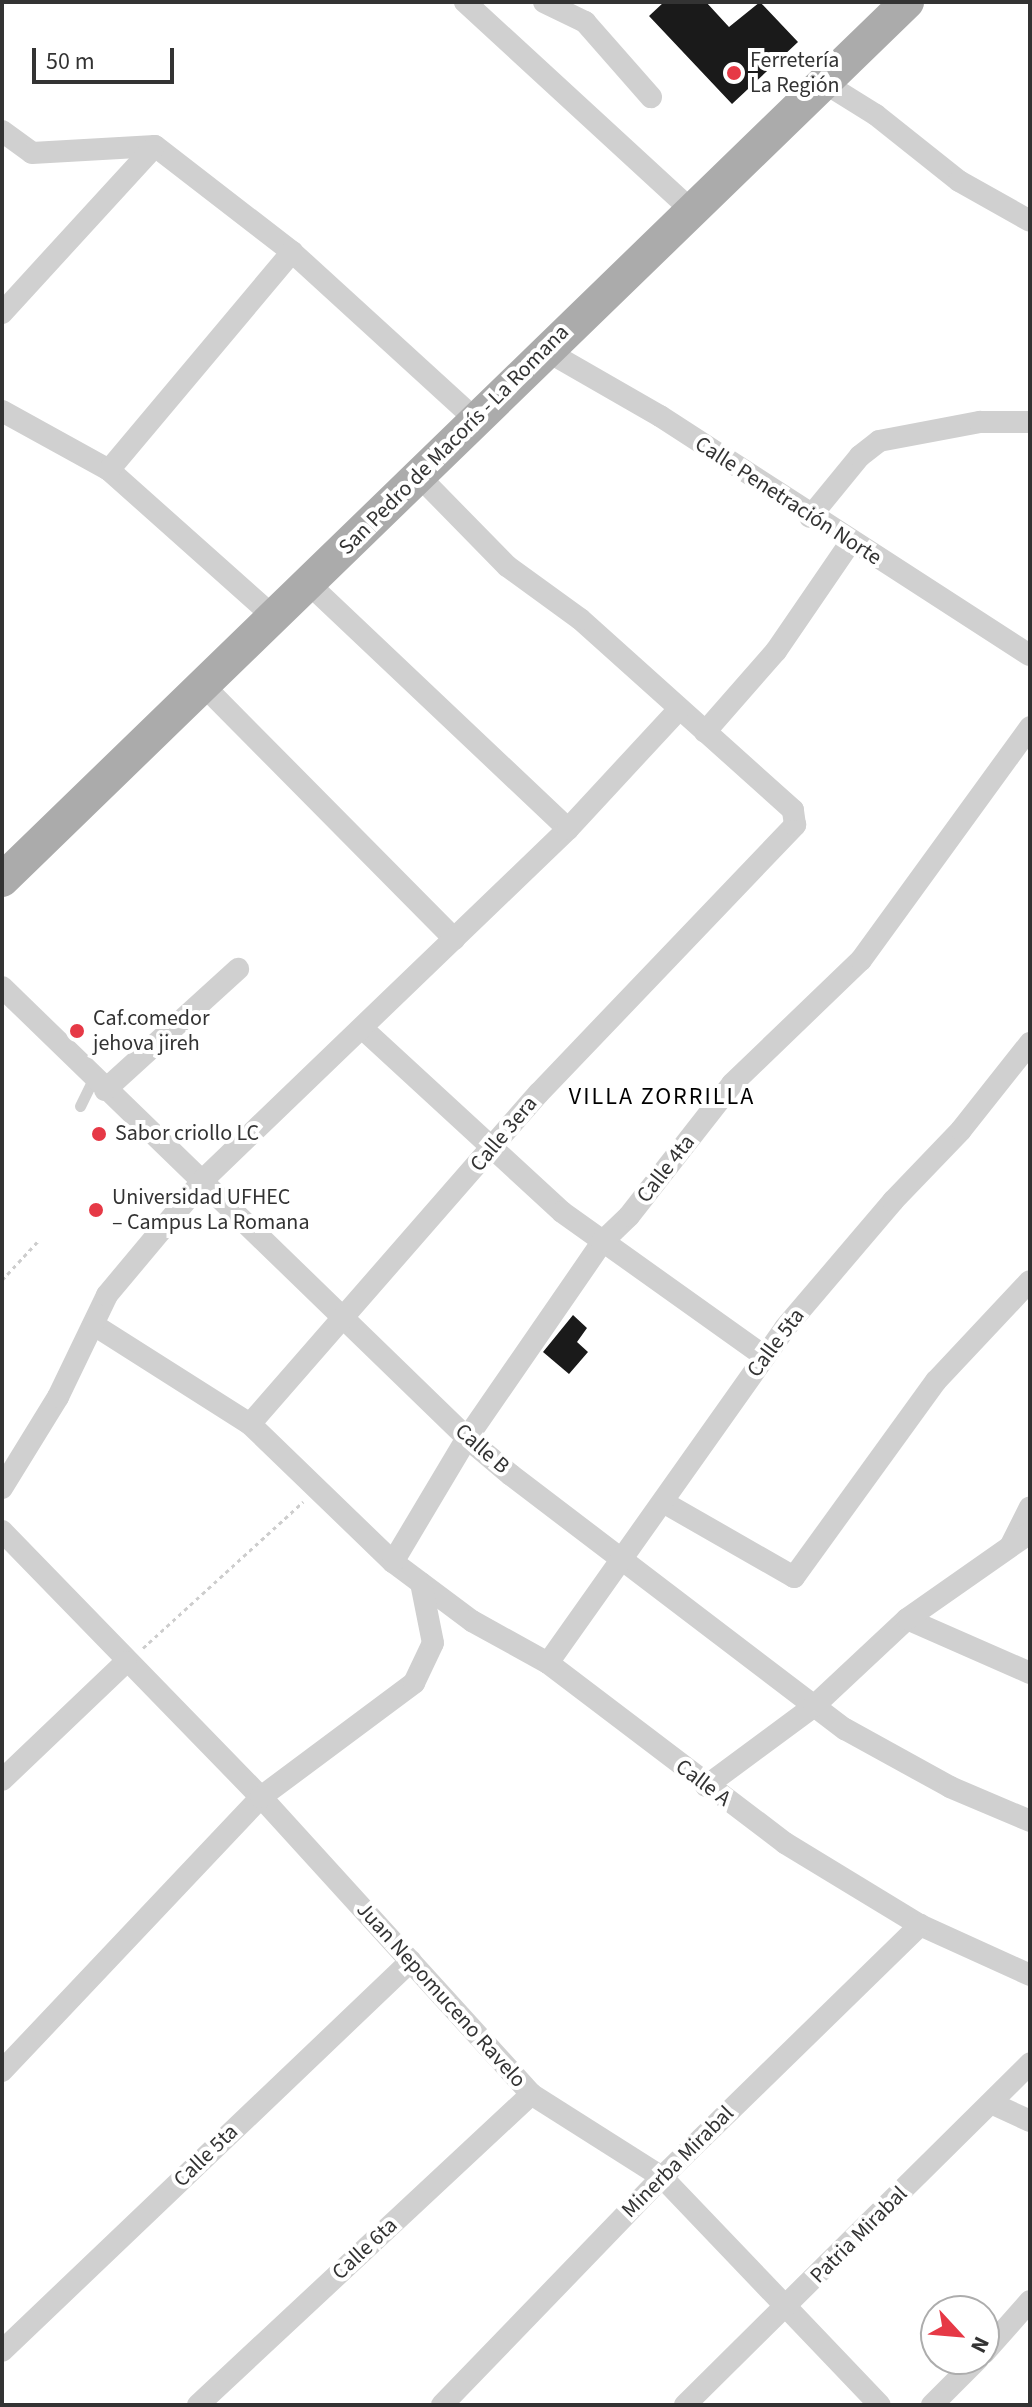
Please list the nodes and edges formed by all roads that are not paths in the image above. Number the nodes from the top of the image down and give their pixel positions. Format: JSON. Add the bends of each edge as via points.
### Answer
{"nodes":[{"id":1,"x":465,"y":2,"type":"edge"},
{"id":2,"x":544,"y":2,"type":"edge"},
{"id":3,"x":907,"y":2,"type":"edge"},
{"id":4,"x":823,"y":82,"type":"junction"},
{"id":5,"x":651,"y":97,"type":"dead end"},
{"id":6,"x":2,"y":131,"type":"edge"},
{"id":7,"x":155,"y":146,"type":"junction"},
{"id":8,"x":690,"y":209,"type":"junction"},
{"id":9,"x":1030,"y":221,"type":"edge"},
{"id":10,"x":292,"y":252,"type":"junction"},
{"id":11,"x":2,"y":313,"type":"edge"},
{"id":12,"x":545,"y":350,"type":"junction"},
{"id":13,"x":2,"y":411,"type":"edge"},
{"id":14,"x":475,"y":419,"type":"junction"},
{"id":15,"x":1030,"y":422,"type":"edge"},
{"id":16,"x":109,"y":470,"type":"junction"},
{"id":17,"x":419,"y":476,"type":"junction"},
{"id":18,"x":810,"y":517,"type":"junction"},
{"id":19,"x":850,"y":543,"type":"junction"},
{"id":20,"x":308,"y":583,"type":"junction"},
{"id":21,"x":275,"y":618,"type":"junction"},
{"id":22,"x":1030,"y":655,"type":"edge"},
{"id":23,"x":204,"y":686,"type":"junction"},
{"id":24,"x":679,"y":709,"type":"junction"},
{"id":25,"x":1030,"y":727,"type":"edge"},
{"id":26,"x":705,"y":732,"type":"junction"},
{"id":27,"x":568,"y":829,"type":"junction"},
{"id":28,"x":2,"y":880,"type":"edge"},
{"id":29,"x":454,"y":939,"type":"junction"},
{"id":30,"x":238,"y":969,"type":"dead end"},
{"id":31,"x":2,"y":987,"type":"edge"},
{"id":32,"x":362,"y":1028,"type":"junction"},
{"id":33,"x":1030,"y":1043,"type":"edge"},
{"id":34,"x":99,"y":1084,"type":"junction"},
{"id":35,"x":80,"y":1106,"type":"dead end"},
{"id":36,"x":492,"y":1148,"type":"junction"},
{"id":37,"x":203,"y":1180,"type":"junction"},
{"id":38,"x":602,"y":1242,"type":"junction"},
{"id":39,"x":1030,"y":1281,"type":"edge"},
{"id":40,"x":346,"y":1316,"type":"junction"},
{"id":41,"x":94,"y":1325,"type":"junction"},
{"id":42,"x":765,"y":1357,"type":"junction"},
{"id":43,"x":250,"y":1424,"type":"junction"},
{"id":44,"x":467,"y":1438,"type":"junction"},
{"id":45,"x":2,"y":1488,"type":"edge"},
{"id":46,"x":663,"y":1502,"type":"junction"},
{"id":47,"x":1030,"y":1507,"type":"edge"},
{"id":48,"x":2,"y":1531,"type":"edge"},
{"id":49,"x":1021,"y":1540,"type":"edge"},
{"id":50,"x":624,"y":1558,"type":"junction"},
{"id":51,"x":393,"y":1562,"type":"junction"},
{"id":52,"x":421,"y":1583,"type":"junction"},
{"id":53,"x":907,"y":1619,"type":"junction"},
{"id":54,"x":126,"y":1662,"type":"junction"},
{"id":55,"x":548,"y":1663,"type":"junction"},
{"id":56,"x":1030,"y":1673,"type":"edge"},
{"id":57,"x":814,"y":1706,"type":"junction"},
{"id":58,"x":2,"y":1780,"type":"edge"},
{"id":59,"x":706,"y":1786,"type":"junction"},
{"id":60,"x":261,"y":1797,"type":"junction"},
{"id":61,"x":1030,"y":1821,"type":"edge"},
{"id":62,"x":920,"y":1925,"type":"junction"},
{"id":63,"x":411,"y":1961,"type":"junction"},
{"id":64,"x":1030,"y":1975,"type":"edge"},
{"id":65,"x":1030,"y":2063,"type":"edge"},
{"id":66,"x":2,"y":2071,"type":"edge"},
{"id":67,"x":531,"y":2094,"type":"junction"},
{"id":68,"x":991,"y":2103,"type":"junction"},
{"id":69,"x":1030,"y":2121,"type":"edge"},
{"id":70,"x":662,"y":2177,"type":"junction"},
{"id":71,"x":1030,"y":2301,"type":"edge"},
{"id":72,"x":786,"y":2307,"type":"junction"},
{"id":73,"x":1000,"y":2335,"type":"edge"},
{"id":74,"x":2,"y":2351,"type":"edge"},
{"id":75,"x":962,"y":2375,"type":"edge"},
{"id":76,"x":198,"y":2405,"type":"edge"},
{"id":77,"x":442,"y":2405,"type":"edge"},
{"id":78,"x":685,"y":2405,"type":"edge"},
{"id":79,"x":880,"y":2405,"type":"edge"},
{"id":80,"x":932,"y":2405,"type":"edge"}],
"edges":[{"from":1,"to":8,"type":"street"},
{"from":2,"to":5,"type":"street","via":[[585,22]]},
{"from":3,"to":4,"type":"main road","name":"San Pedro de Macorís - La Romana"},
{"from":4,"to":8,"type":"main road","name":"San Pedro de Macorís - La Romana"},
{"from":4,"to":9,"type":"street","via":[[876,115],[959,181]]},
{"from":6,"to":7,"type":"street","via":[[32,153]]},
{"from":7,"to":10,"type":"street"},
{"from":7,"to":11,"type":"street"},
{"from":8,"to":12,"type":"main road","name":"San Pedro de Macorís - La Romana"},
{"from":10,"to":14,"type":"street"},
{"from":10,"to":16,"type":"street"},
{"from":12,"to":14,"type":"main road","name":"San Pedro de Macorís - La Romana"},
{"from":12,"to":18,"type":"street","name":"Calle Penetración Norte","via":[[660,416]]},
{"from":13,"to":16,"type":"street"},
{"from":14,"to":17,"type":"main road","name":"San Pedro de Macorís - La Romana"},
{"from":15,"to":18,"type":"street","via":[[980,422],[879,441]]},
{"from":16,"to":21,"type":"street"},
{"from":17,"to":20,"type":"main road","name":"San Pedro de Macorís - La Romana"},
{"from":17,"to":24,"type":"street","via":[[507,566],[580,619]]},
{"from":18,"to":19,"type":"street","name":"Calle Penetración Norte"},
{"from":19,"to":22,"type":"street","name":"Calle Penetración Norte"},
{"from":19,"to":26,"type":"street","via":[[776,651]]},
{"from":20,"to":21,"type":"main road","name":"San Pedro de Macorís - La Romana"},
{"from":20,"to":27,"type":"street"},
{"from":21,"to":23,"type":"main road","name":"San Pedro de Macorís - La Romana"},
{"from":23,"to":28,"type":"main road","name":"San Pedro de Macorís - La Romana"},
{"from":23,"to":29,"type":"street"},
{"from":24,"to":26,"type":"street"},
{"from":24,"to":27,"type":"street"},
{"from":25,"to":38,"type":"street","name":"Calle 4ta","via":[[861,960],[732,1084],[629,1216]]},
{"from":26,"to":36,"type":"street","name":"Calle 3era","via":[[796,817],[792,831]]},
{"from":27,"to":29,"type":"street"},
{"from":29,"to":32,"type":"street"},
{"from":30,"to":34,"type":"street"},
{"from":31,"to":34,"type":"street","name":"Calle B"},
{"from":32,"to":36,"type":"street"},
{"from":32,"to":37,"type":"street"},
{"from":33,"to":42,"type":"street","name":"Calle 5ta"},
{"from":34,"to":35,"type":"lane"},
{"from":34,"to":37,"type":"street","name":"Calle B"},
{"from":36,"to":38,"type":"street"},
{"from":36,"to":40,"type":"street","name":"Calle 3era"},
{"from":37,"to":40,"type":"street","name":"Calle B"},
{"from":37,"to":41,"type":"street","via":[[107,1295]]},
{"from":38,"to":42,"type":"street"},
{"from":38,"to":44,"type":"street","name":"Calle 4ta"},
{"from":39,"to":46,"type":"street","via":[[936,1381],[801,1573],[786,1576]]},
{"from":40,"to":43,"type":"street","name":"Calle 3era"},
{"from":40,"to":44,"type":"street","name":"Calle B"},
{"from":41,"to":43,"type":"street","name":"Calle A"},
{"from":41,"to":45,"type":"street"},
{"from":42,"to":46,"type":"street","name":"Calle 5ta"},
{"from":43,"to":51,"type":"street","name":"Calle A"},
{"from":44,"to":50,"type":"street","name":"Calle B"},
{"from":44,"to":51,"type":"street","name":"Calle 4ta"},
{"from":46,"to":50,"type":"street","name":"Calle 5ta"},
{"from":47,"to":49,"type":"street"},
{"from":48,"to":54,"type":"street","name":"Juan Nepomuceno Ravelo"},
{"from":49,"to":53,"type":"street"},
{"from":50,"to":55,"type":"street","name":"Calle 5ta"},
{"from":50,"to":57,"type":"street","name":"Calle B"},
{"from":51,"to":52,"type":"street","name":"Calle A"},
{"from":52,"to":55,"type":"street","name":"Calle A","via":[[472,1621]]},
{"from":52,"to":60,"type":"street","via":[[433,1643],[414,1683]]},
{"from":53,"to":56,"type":"street"},
{"from":53,"to":57,"type":"street"},
{"from":54,"to":58,"type":"street"},
{"from":54,"to":60,"type":"street","name":"Juan Nepomuceno Ravelo"},
{"from":55,"to":59,"type":"street","name":"Calle A"},
{"from":57,"to":59,"type":"street"},
{"from":57,"to":61,"type":"street","name":"Calle B","via":[[950,1787]]},
{"from":59,"to":62,"type":"street","name":"Calle A","via":[[838,1877]]},
{"from":60,"to":63,"type":"street","name":"Juan Nepomuceno Ravelo"},
{"from":60,"to":66,"type":"street"},
{"from":62,"to":64,"type":"street","name":"Calle A"},
{"from":62,"to":70,"type":"street","name":"Minerba Mirabal"},
{"from":63,"to":67,"type":"street","name":"Juan Nepomuceno Ravelo"},
{"from":63,"to":74,"type":"street","name":"Calle 5ta"},
{"from":65,"to":68,"type":"street","name":"Patria Mirabal"},
{"from":67,"to":70,"type":"street","name":"Juan Nepomuceno Ravelo"},
{"from":67,"to":76,"type":"street","name":"Calle 6ta"},
{"from":68,"to":69,"type":"street"},
{"from":68,"to":72,"type":"street","name":"Patria Mirabal"},
{"from":70,"to":72,"type":"street","name":"Juan Nepomuceno Ravelo"},
{"from":70,"to":77,"type":"street","name":"Minerba Mirabal"},
{"from":71,"to":73,"type":"street"},
{"from":72,"to":78,"type":"street","name":"Patria Mirabal"},
{"from":72,"to":79,"type":"street","name":"Juan Nepomuceno Ravelo"},
{"from":75,"to":80,"type":"street"}]}
